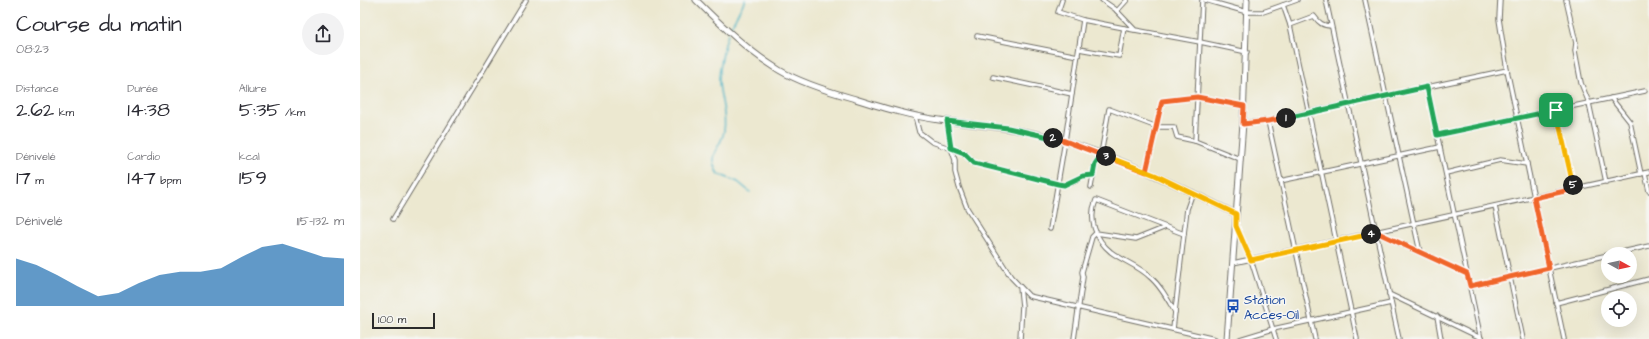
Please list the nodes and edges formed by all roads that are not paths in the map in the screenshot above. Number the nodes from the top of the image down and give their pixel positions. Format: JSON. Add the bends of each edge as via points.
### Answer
{"nodes":[{"id":1,"x":526,"y":0,"type":"edge"},
{"id":2,"x":696,"y":0,"type":"edge"},
{"id":3,"x":1062,"y":0,"type":"edge"},
{"id":4,"x":1127,"y":0,"type":"edge"},
{"id":5,"x":1204,"y":0,"type":"edge"},
{"id":6,"x":1247,"y":0,"type":"edge"},
{"id":7,"x":1297,"y":0,"type":"edge"},
{"id":8,"x":1326,"y":0,"type":"edge"},
{"id":9,"x":1365,"y":0,"type":"edge"},
{"id":10,"x":1500,"y":0,"type":"edge"},
{"id":11,"x":1566,"y":0,"type":"edge"},
{"id":12,"x":1103,"y":1,"type":"edge"},
{"id":13,"x":1283,"y":5,"type":"junction"},
{"id":14,"x":1117,"y":11,"type":"junction"},
{"id":15,"x":1247,"y":12,"type":"junction"},
{"id":16,"x":1083,"y":20,"type":"junction"},
{"id":17,"x":1290,"y":25,"type":"junction"},
{"id":18,"x":1331,"y":26,"type":"junction"},
{"id":19,"x":1124,"y":28,"type":"junction"},
{"id":20,"x":1135,"y":30,"type":"junction"},
{"id":21,"x":977,"y":36,"type":"dead end"},
{"id":22,"x":1200,"y":42,"type":"junction"},
{"id":23,"x":1079,"y":49,"type":"junction"},
{"id":24,"x":1247,"y":52,"type":"junction"},
{"id":25,"x":1078,"y":56,"type":"junction"},
{"id":26,"x":1507,"y":70,"type":"junction"},
{"id":27,"x":993,"y":77,"type":"dead end"},
{"id":28,"x":1427,"y":87,"type":"junction"},
{"id":29,"x":1645,"y":91,"type":"dead end"},
{"id":30,"x":1072,"y":94,"type":"junction"},
{"id":31,"x":1386,"y":96,"type":"junction"},
{"id":32,"x":1197,"y":97,"type":"junction"},
{"id":33,"x":1611,"y":98,"type":"junction"},
{"id":34,"x":1589,"y":103,"type":"junction"},
{"id":35,"x":1348,"y":104,"type":"junction"},
{"id":36,"x":1244,"y":106,"type":"junction"},
{"id":37,"x":1556,"y":110,"type":"junction"},
{"id":38,"x":1308,"y":113,"type":"junction"},
{"id":39,"x":915,"y":116,"type":"junction"},
{"id":40,"x":1518,"y":119,"type":"junction"},
{"id":41,"x":947,"y":121,"type":"junction"},
{"id":42,"x":1268,"y":121,"type":"junction"},
{"id":43,"x":1243,"y":124,"type":"junction"},
{"id":44,"x":1157,"y":127,"type":"junction"},
{"id":45,"x":1437,"y":135,"type":"junction"},
{"id":46,"x":1065,"y":141,"type":"junction"},
{"id":47,"x":1195,"y":141,"type":"junction"},
{"id":48,"x":1440,"y":147,"type":"junction"},
{"id":49,"x":951,"y":148,"type":"junction"},
{"id":50,"x":1102,"y":154,"type":"junction"},
{"id":51,"x":1399,"y":156,"type":"junction"},
{"id":52,"x":1240,"y":159,"type":"junction"},
{"id":53,"x":1361,"y":164,"type":"junction"},
{"id":54,"x":1527,"y":164,"type":"junction"},
{"id":55,"x":1146,"y":172,"type":"junction"},
{"id":56,"x":1321,"y":172,"type":"junction"},
{"id":57,"x":1446,"y":173,"type":"junction"},
{"id":58,"x":1645,"y":173,"type":"edge"},
{"id":59,"x":1093,"y":175,"type":"junction"},
{"id":60,"x":1280,"y":181,"type":"junction"},
{"id":61,"x":1606,"y":182,"type":"junction"},
{"id":62,"x":1058,"y":184,"type":"junction"},
{"id":63,"x":1090,"y":187,"type":"dead end"},
{"id":64,"x":1574,"y":189,"type":"junction"},
{"id":65,"x":1649,"y":191,"type":"edge"},
{"id":66,"x":1193,"y":192,"type":"junction"},
{"id":67,"x":1534,"y":198,"type":"junction"},
{"id":68,"x":1495,"y":206,"type":"junction"},
{"id":69,"x":1236,"y":214,"type":"junction"},
{"id":70,"x":1455,"y":215,"type":"junction"},
{"id":71,"x":393,"y":219,"type":"dead end"},
{"id":72,"x":1414,"y":224,"type":"junction"},
{"id":73,"x":1236,"y":226,"type":"junction"},
{"id":74,"x":1166,"y":227,"type":"junction"},
{"id":75,"x":1050,"y":229,"type":"dead end"},
{"id":76,"x":1376,"y":232,"type":"junction"},
{"id":77,"x":1096,"y":233,"type":"junction"},
{"id":78,"x":1184,"y":234,"type":"junction"},
{"id":79,"x":1336,"y":241,"type":"junction"},
{"id":80,"x":1649,"y":246,"type":"edge"},
{"id":81,"x":1637,"y":249,"type":"edge"},
{"id":82,"x":1296,"y":250,"type":"junction"},
{"id":83,"x":1420,"y":252,"type":"junction"},
{"id":84,"x":1601,"y":257,"type":"edge"},
{"id":85,"x":1251,"y":260,"type":"junction"},
{"id":86,"x":1233,"y":264,"type":"junction"},
{"id":87,"x":1549,"y":268,"type":"junction"},
{"id":88,"x":1467,"y":274,"type":"junction"},
{"id":89,"x":1510,"y":277,"type":"junction"},
{"id":90,"x":1649,"y":279,"type":"edge"},
{"id":91,"x":1020,"y":286,"type":"junction"},
{"id":92,"x":1470,"y":286,"type":"junction"},
{"id":93,"x":1389,"y":294,"type":"junction"},
{"id":94,"x":1391,"y":303,"type":"junction"},
{"id":95,"x":1556,"y":303,"type":"junction"},
{"id":96,"x":1079,"y":308,"type":"junction"},
{"id":97,"x":1175,"y":312,"type":"junction"},
{"id":98,"x":1351,"y":312,"type":"junction"},
{"id":99,"x":1437,"y":316,"type":"junction"},
{"id":100,"x":1311,"y":321,"type":"junction"},
{"id":101,"x":1273,"y":329,"type":"junction"},
{"id":102,"x":1173,"y":330,"type":"junction"},
{"id":103,"x":1481,"y":338,"type":"edge"},
{"id":104,"x":1020,"y":339,"type":"edge"},
{"id":105,"x":1074,"y":339,"type":"edge"},
{"id":106,"x":1215,"y":339,"type":"edge"},
{"id":107,"x":1227,"y":339,"type":"edge"},
{"id":108,"x":1240,"y":339,"type":"edge"},
{"id":109,"x":1276,"y":339,"type":"edge"},
{"id":110,"x":1315,"y":339,"type":"edge"},
{"id":111,"x":1357,"y":339,"type":"edge"},
{"id":112,"x":1399,"y":339,"type":"edge"},
{"id":113,"x":1441,"y":339,"type":"edge"},
{"id":114,"x":1523,"y":339,"type":"edge"},
{"id":115,"x":1564,"y":339,"type":"edge"}],
"edges":[{"from":1,"to":71,"type":"street"},
{"from":2,"to":39,"type":"street","via":[[724,28],[765,61],[791,76],[843,95]]},
{"from":3,"to":16,"type":"street","via":[[1058,12]]},
{"from":4,"to":14,"type":"street"},
{"from":5,"to":15,"type":"street"},
{"from":5,"to":22,"type":"street"},
{"from":6,"to":15,"type":"street"},
{"from":7,"to":13,"type":"street"},
{"from":8,"to":18,"type":"street"},
{"from":9,"to":31,"type":"street"},
{"from":10,"to":26,"type":"street","via":[[1499,18]]},
{"from":11,"to":34,"type":"street","via":[[1582,83]]},
{"from":12,"to":14,"type":"street"},
{"from":13,"to":15,"type":"street","via":[[1263,12]]},
{"from":13,"to":17,"type":"street"},
{"from":14,"to":20,"type":"street"},
{"from":15,"to":24,"type":"street"},
{"from":16,"to":19,"type":"street"},
{"from":16,"to":23,"type":"street"},
{"from":17,"to":18,"type":"street","via":[[1314,16],[1319,24]]},
{"from":17,"to":38,"type":"street"},
{"from":18,"to":35,"type":"street"},
{"from":19,"to":20,"type":"street"},
{"from":19,"to":23,"type":"street","via":[[1119,56]]},
{"from":20,"to":22,"type":"street"},
{"from":21,"to":25,"type":"street"},
{"from":22,"to":24,"type":"street"},
{"from":22,"to":32,"type":"street"},
{"from":23,"to":25,"type":"street"},
{"from":24,"to":36,"type":"street"},
{"from":25,"to":30,"type":"street"},
{"from":26,"to":28,"type":"street"},
{"from":26,"to":40,"type":"street"},
{"from":27,"to":30,"type":"street"},
{"from":28,"to":31,"type":"street"},
{"from":28,"to":45,"type":"street"},
{"from":29,"to":33,"type":"street"},
{"from":30,"to":46,"type":"street"},
{"from":31,"to":35,"type":"street"},
{"from":31,"to":51,"type":"street"},
{"from":32,"to":36,"type":"street"},
{"from":32,"to":44,"type":"street","via":[[1162,101]]},
{"from":32,"to":47,"type":"street"},
{"from":33,"to":34,"type":"street"},
{"from":33,"to":58,"type":"street","via":[[1630,122]]},
{"from":34,"to":37,"type":"street"},
{"from":34,"to":61,"type":"street"},
{"from":35,"to":38,"type":"street"},
{"from":35,"to":53,"type":"street"},
{"from":36,"to":43,"type":"street"},
{"from":37,"to":40,"type":"street"},
{"from":37,"to":64,"type":"street"},
{"from":38,"to":42,"type":"street"},
{"from":38,"to":56,"type":"street"},
{"from":39,"to":41,"type":"street"},
{"from":39,"to":49,"type":"street","via":[[919,132],[932,142]]},
{"from":40,"to":45,"type":"street"},
{"from":40,"to":54,"type":"street"},
{"from":41,"to":46,"type":"street","via":[[1008,128]]},
{"from":41,"to":49,"type":"street"},
{"from":42,"to":43,"type":"street"},
{"from":42,"to":60,"type":"street"},
{"from":43,"to":52,"type":"street"},
{"from":44,"to":47,"type":"street","via":[[1174,127],[1178,137]]},
{"from":44,"to":50,"type":"street","via":[[1109,109]]},
{"from":44,"to":55,"type":"street"},
{"from":45,"to":48,"type":"street"},
{"from":46,"to":50,"type":"street"},
{"from":46,"to":62,"type":"street"},
{"from":47,"to":52,"type":"street"},
{"from":48,"to":51,"type":"street"},
{"from":48,"to":57,"type":"street"},
{"from":49,"to":62,"type":"street","via":[[964,153],[974,163]]},
{"from":49,"to":91,"type":"street","via":[[955,172],[967,208],[1011,277]]},
{"from":50,"to":55,"type":"street"},
{"from":50,"to":59,"type":"street","via":[[1095,164]]},
{"from":51,"to":53,"type":"street"},
{"from":51,"to":72,"type":"street"},
{"from":52,"to":69,"type":"street"},
{"from":53,"to":56,"type":"street"},
{"from":53,"to":76,"type":"street"},
{"from":54,"to":57,"type":"street","via":[[1500,160]]},
{"from":54,"to":67,"type":"street"},
{"from":55,"to":66,"type":"street"},
{"from":56,"to":60,"type":"street"},
{"from":56,"to":79,"type":"street"},
{"from":57,"to":70,"type":"street"},
{"from":58,"to":61,"type":"street"},
{"from":58,"to":65,"type":"street"},
{"from":59,"to":62,"type":"street","via":[[1083,176],[1064,185]]},
{"from":59,"to":63,"type":"street"},
{"from":60,"to":82,"type":"street"},
{"from":61,"to":64,"type":"street"},
{"from":62,"to":75,"type":"street"},
{"from":64,"to":67,"type":"street"},
{"from":66,"to":69,"type":"street"},
{"from":66,"to":78,"type":"street","via":[[1187,209]]},
{"from":67,"to":68,"type":"street"},
{"from":67,"to":87,"type":"street"},
{"from":68,"to":70,"type":"street"},
{"from":68,"to":89,"type":"street"},
{"from":69,"to":73,"type":"street"},
{"from":70,"to":72,"type":"street"},
{"from":70,"to":88,"type":"street"},
{"from":72,"to":76,"type":"street"},
{"from":72,"to":83,"type":"street"},
{"from":73,"to":85,"type":"street"},
{"from":73,"to":86,"type":"street"},
{"from":74,"to":77,"type":"street","via":[[1136,238]]},
{"from":74,"to":77,"type":"street","via":[[1096,200],[1092,222]]},
{"from":74,"to":78,"type":"street"},
{"from":76,"to":79,"type":"street"},
{"from":76,"to":83,"type":"street"},
{"from":76,"to":93,"type":"street"},
{"from":77,"to":96,"type":"street","via":[[1092,237],[1083,265],[1084,277]]},
{"from":77,"to":97,"type":"street","via":[[1112,252],[1149,276],[1159,286]]},
{"from":78,"to":97,"type":"street"},
{"from":79,"to":82,"type":"street"},
{"from":79,"to":98,"type":"street"},
{"from":80,"to":81,"type":"street"},
{"from":82,"to":85,"type":"street"},
{"from":82,"to":100,"type":"street"},
{"from":83,"to":88,"type":"street"},
{"from":84,"to":87,"type":"street"},
{"from":85,"to":86,"type":"street"},
{"from":85,"to":101,"type":"street"},
{"from":86,"to":107,"type":"street"},
{"from":87,"to":89,"type":"street"},
{"from":87,"to":95,"type":"street"},
{"from":88,"to":92,"type":"street"},
{"from":89,"to":92,"type":"street"},
{"from":89,"to":114,"type":"street"},
{"from":90,"to":95,"type":"street"},
{"from":91,"to":96,"type":"street","via":[[1029,296]]},
{"from":91,"to":104,"type":"street"},
{"from":92,"to":103,"type":"street"},
{"from":93,"to":94,"type":"street"},
{"from":93,"to":99,"type":"street"},
{"from":94,"to":98,"type":"street"},
{"from":94,"to":112,"type":"street"},
{"from":95,"to":115,"type":"street"},
{"from":96,"to":102,"type":"street"},
{"from":96,"to":105,"type":"street"},
{"from":97,"to":102,"type":"street"},
{"from":98,"to":100,"type":"street"},
{"from":98,"to":111,"type":"street"},
{"from":99,"to":103,"type":"street"},
{"from":99,"to":113,"type":"street"},
{"from":100,"to":101,"type":"street"},
{"from":100,"to":110,"type":"street"},
{"from":101,"to":108,"type":"street"},
{"from":101,"to":109,"type":"street"},
{"from":102,"to":106,"type":"street"}]}
